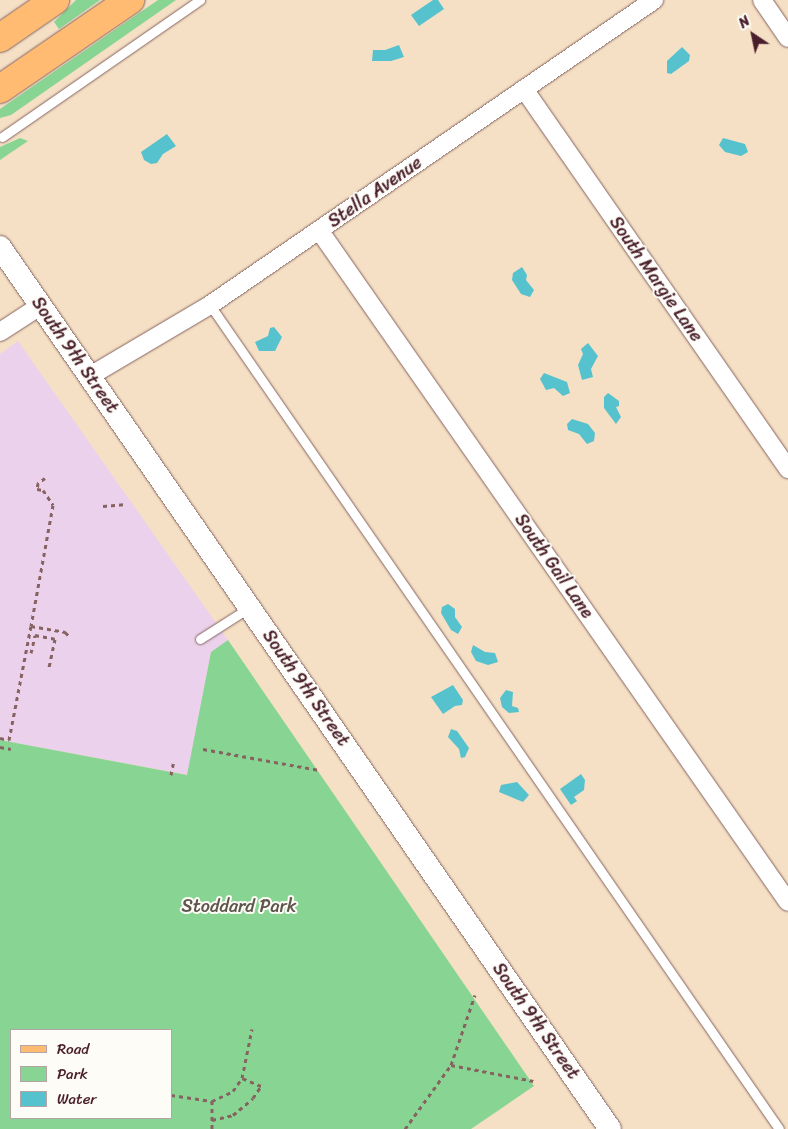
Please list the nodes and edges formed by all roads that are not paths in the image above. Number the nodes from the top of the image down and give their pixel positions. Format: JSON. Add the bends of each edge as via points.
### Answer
{"nodes":[{"id":1,"x":55,"y":0,"type":"edge"},
{"id":2,"x":130,"y":0,"type":"edge"},
{"id":3,"x":200,"y":0,"type":"edge"},
{"id":4,"x":654,"y":0,"type":"edge"},
{"id":5,"x":762,"y":0,"type":"edge"},
{"id":6,"x":0,"y":38,"type":"edge"},
{"id":7,"x":788,"y":38,"type":"edge"},
{"id":8,"x":524,"y":89,"type":"junction"},
{"id":9,"x":0,"y":90,"type":"edge"},
{"id":10,"x":2,"y":137,"type":"dead end"},
{"id":11,"x":319,"y":230,"type":"junction"},
{"id":12,"x":0,"y":247,"type":"edge"},
{"id":13,"x":210,"y":305,"type":"junction"},
{"id":14,"x":40,"y":306,"type":"junction"},
{"id":15,"x":0,"y":332,"type":"edge"},
{"id":16,"x":90,"y":376,"type":"junction"},
{"id":17,"x":788,"y":469,"type":"edge"},
{"id":18,"x":250,"y":607,"type":"junction"},
{"id":19,"x":200,"y":639,"type":"dead end"},
{"id":20,"x":788,"y":902,"type":"edge"},
{"id":21,"x":610,"y":1129,"type":"edge"},
{"id":22,"x":779,"y":1129,"type":"edge"}],
"edges":[{"from":1,"to":6,"type":"main road"},
{"from":2,"to":9,"type":"main road"},
{"from":3,"to":10,"type":"lane"},
{"from":4,"to":8,"type":"street","name":"Stella Avenue"},
{"from":5,"to":7,"type":"street"},
{"from":8,"to":11,"type":"street","name":"Stella Avenue"},
{"from":8,"to":17,"type":"street","name":"South Margie Lane"},
{"from":11,"to":13,"type":"street","name":"Stella Avenue"},
{"from":11,"to":20,"type":"street","name":"South Gail Lane"},
{"from":12,"to":14,"type":"street","name":"South 9th Street"},
{"from":13,"to":16,"type":"street","name":"Stella Avenue"},
{"from":13,"to":22,"type":"lane"},
{"from":14,"to":15,"type":"street"},
{"from":14,"to":16,"type":"street","name":"South 9th Street"},
{"from":16,"to":18,"type":"street","name":"South 9th Street"},
{"from":18,"to":19,"type":"lane"},
{"from":18,"to":21,"type":"street","name":"South 9th Street"}]}
